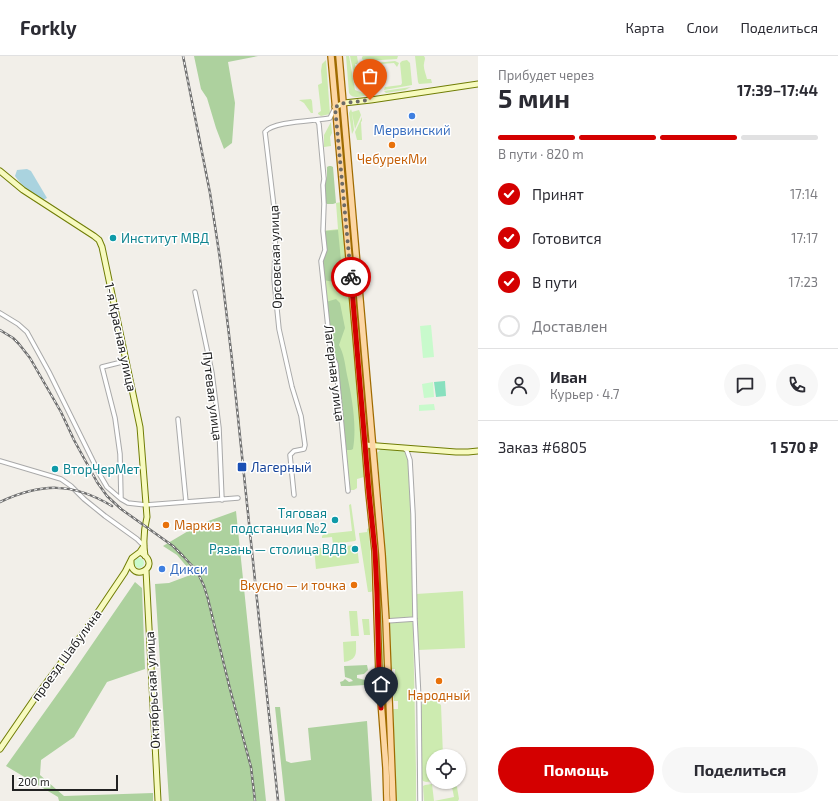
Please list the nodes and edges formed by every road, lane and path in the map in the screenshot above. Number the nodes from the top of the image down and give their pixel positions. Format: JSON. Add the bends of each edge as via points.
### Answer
{"nodes":[{"id":1,"x":331,"y":56,"type":"edge"},
{"id":2,"x":339,"y":56,"type":"edge"},
{"id":3,"x":478,"y":84,"type":"edge"},
{"id":4,"x":344,"y":103,"type":"junction"},
{"id":5,"x":335,"y":107,"type":"junction"},
{"id":6,"x":317,"y":120,"type":"junction"},
{"id":7,"x":0,"y":171,"type":"edge"},
{"id":8,"x":195,"y":292,"type":"dead end"},
{"id":9,"x":0,"y":313,"type":"edge"},
{"id":10,"x":126,"y":362,"type":"junction"},
{"id":11,"x":178,"y":419,"type":"dead end"},
{"id":12,"x":365,"y":445,"type":"junction"},
{"id":13,"x":374,"y":446,"type":"junction"},
{"id":14,"x":403,"y":448,"type":"junction"},
{"id":15,"x":478,"y":450,"type":"edge"},
{"id":16,"x":0,"y":461,"type":"edge"},
{"id":17,"x":348,"y":490,"type":"dead end"},
{"id":18,"x":294,"y":495,"type":"dead end"},
{"id":19,"x":238,"y":498,"type":"dead end"},
{"id":20,"x":121,"y":499,"type":"junction"},
{"id":21,"x":222,"y":500,"type":"junction"},
{"id":22,"x":186,"y":502,"type":"junction"},
{"id":23,"x":146,"y":504,"type":"junction"},
{"id":24,"x":144,"y":546,"type":"junction"},
{"id":25,"x":137,"y":554,"type":"junction"},
{"id":26,"x":145,"y":556,"type":"junction"},
{"id":27,"x":131,"y":560,"type":"junction"},
{"id":28,"x":133,"y":569,"type":"junction"},
{"id":29,"x":143,"y":571,"type":"junction"},
{"id":30,"x":125,"y":572,"type":"junction"},
{"id":31,"x":415,"y":619,"type":"junction"},
{"id":32,"x":386,"y":621,"type":"junction"},
{"id":33,"x":0,"y":749,"type":"edge"},
{"id":34,"x":158,"y":801,"type":"edge"},
{"id":35,"x":387,"y":801,"type":"edge"},
{"id":36,"x":393,"y":801,"type":"edge"},
{"id":37,"x":420,"y":801,"type":"edge"}],
"edges":[{"from":1,"to":5,"type":"main road"},
{"from":2,"to":4,"type":"main road"},
{"from":3,"to":4,"type":"street"},
{"from":4,"to":5,"type":"street"},
{"from":4,"to":13,"type":"main road"},
{"from":5,"to":6,"type":"street","via":[[332,117]]},
{"from":5,"to":12,"type":"main road"},
{"from":6,"to":17,"type":"street","name":"Лагерная улица","via":[[324,179],[322,186],[325,250],[322,261],[330,346],[336,364]]},
{"from":6,"to":18,"type":"street","name":"Орсовская улица","via":[[278,125],[266,130],[265,136],[276,224],[274,279],[279,329],[301,416],[305,445],[304,449],[294,451],[290,455]]},
{"from":7,"to":10,"type":"street","name":"1-я Красная улица","via":[[23,190],[99,240]]},
{"from":8,"to":21,"type":"street","name":"Путевая улица","via":[[212,373],[219,428]]},
{"from":9,"to":20,"type":"street","via":[[27,332],[100,475],[107,487]]},
{"from":10,"to":20,"type":"street","via":[[102,367],[115,418],[120,454]]},
{"from":10,"to":23,"type":"street","name":"1-я Красная улица","via":[[140,428]]},
{"from":11,"to":22,"type":"street"},
{"from":12,"to":13,"type":"street"},
{"from":12,"to":35,"type":"main road","via":[[375,551]]},
{"from":13,"to":14,"type":"street"},
{"from":13,"to":32,"type":"main road"},
{"from":14,"to":15,"type":"street","via":[[456,452]]},
{"from":14,"to":31,"type":"street","via":[[410,460]]},
{"from":16,"to":24,"type":"street","via":[[61,479]]},
{"from":19,"to":21,"type":"street"},
{"from":20,"to":23,"type":"street"},
{"from":21,"to":22,"type":"street"},
{"from":22,"to":23,"type":"street"},
{"from":23,"to":24,"type":"street","name":"1-я Красная улица"},
{"from":24,"to":25,"type":"street","name":"проезд Шабулина"},
{"from":24,"to":26,"type":"street","name":"1-я Красная улица"},
{"from":25,"to":26,"type":"street"},
{"from":25,"to":27,"type":"street","name":"проезд Шабулина"},
{"from":26,"to":29,"type":"street","via":[[149,562],[148,568]]},
{"from":27,"to":28,"type":"street"},
{"from":27,"to":30,"type":"street","name":"проезд Шабулина"},
{"from":28,"to":29,"type":"street"},
{"from":28,"to":30,"type":"street"},
{"from":29,"to":34,"type":"street","name":"Октябрьская улица","via":[[146,580]]},
{"from":30,"to":33,"type":"street","name":"проезд Шабулина"},
{"from":31,"to":32,"type":"street"},
{"from":31,"to":37,"type":"street"},
{"from":32,"to":36,"type":"main road"}]}
